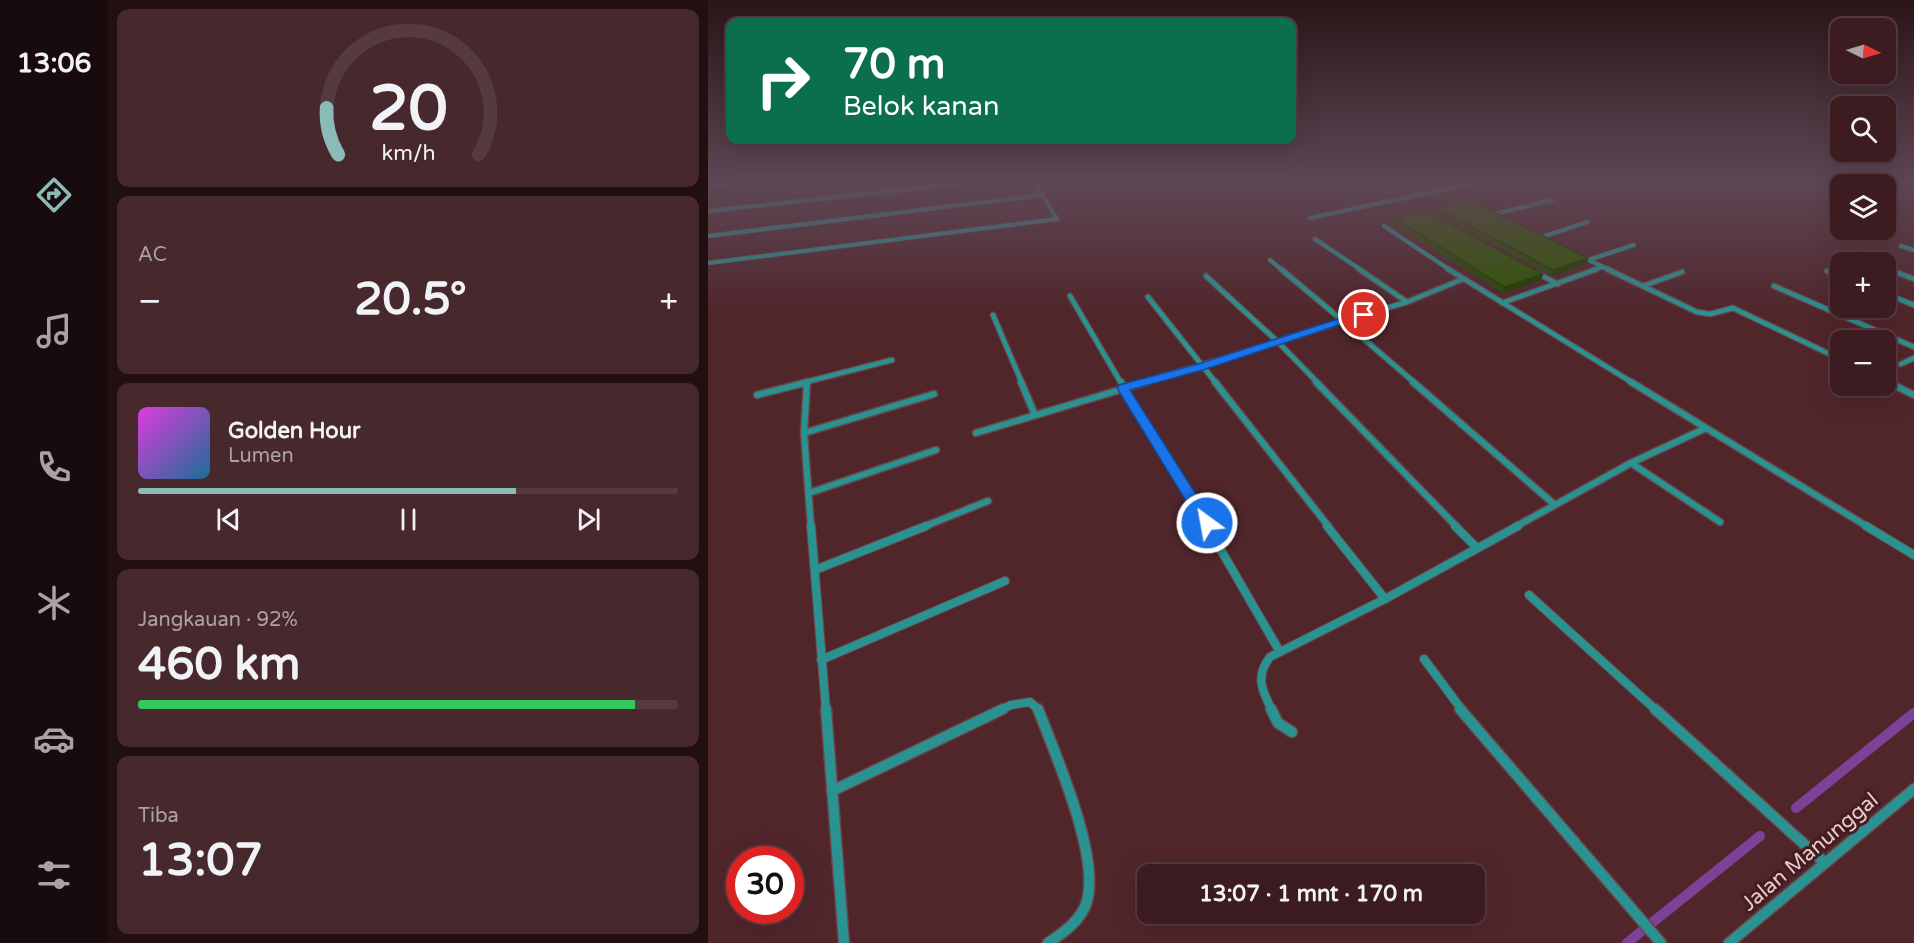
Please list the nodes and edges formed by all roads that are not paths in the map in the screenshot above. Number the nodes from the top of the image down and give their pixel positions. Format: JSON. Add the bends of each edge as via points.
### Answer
{"nodes":[{"id":1,"x":798,"y":225,"type":"edge"},
{"id":2,"x":1009,"y":225,"type":"edge"},
{"id":3,"x":1578,"y":225,"type":"edge"},
{"id":4,"x":1384,"y":226,"type":"dead end"},
{"id":5,"x":1533,"y":232,"type":"edge"},
{"id":6,"x":708,"y":236,"type":"edge"},
{"id":7,"x":1542,"y":237,"type":"junction"},
{"id":8,"x":1315,"y":239,"type":"dead end"},
{"id":9,"x":1551,"y":242,"type":"edge"},
{"id":10,"x":1634,"y":245,"type":"dead end"},
{"id":11,"x":1901,"y":246,"type":"dead end"},
{"id":12,"x":1914,"y":250,"type":"edge"},
{"id":13,"x":1579,"y":255,"type":"edge"},
{"id":14,"x":1270,"y":260,"type":"dead end"},
{"id":15,"x":1588,"y":260,"type":"junction"},
{"id":16,"x":708,"y":263,"type":"edge"},
{"id":17,"x":1602,"y":267,"type":"junction"},
{"id":18,"x":1528,"y":268,"type":"edge"},
{"id":19,"x":1827,"y":271,"type":"dead end"},
{"id":20,"x":1682,"y":272,"type":"dead end"},
{"id":21,"x":1830,"y":272,"type":"edge"},
{"id":22,"x":1896,"y":273,"type":"edge"},
{"id":23,"x":1206,"y":276,"type":"dead end"},
{"id":24,"x":1463,"y":279,"type":"junction"},
{"id":25,"x":1914,"y":279,"type":"edge"},
{"id":26,"x":1558,"y":284,"type":"junction"},
{"id":27,"x":1642,"y":286,"type":"junction"},
{"id":28,"x":1774,"y":286,"type":"dead end"},
{"id":29,"x":1070,"y":296,"type":"dead end"},
{"id":30,"x":1148,"y":297,"type":"dead end"},
{"id":31,"x":1896,"y":298,"type":"edge"},
{"id":32,"x":1407,"y":302,"type":"junction"},
{"id":33,"x":1502,"y":303,"type":"junction"},
{"id":34,"x":1914,"y":306,"type":"edge"},
{"id":35,"x":993,"y":315,"type":"dead end"},
{"id":36,"x":1342,"y":321,"type":"junction"},
{"id":37,"x":1278,"y":342,"type":"junction"},
{"id":38,"x":1914,"y":347,"type":"edge"},
{"id":39,"x":1830,"y":354,"type":"edge"},
{"id":40,"x":1914,"y":358,"type":"edge"},
{"id":41,"x":892,"y":360,"type":"dead end"},
{"id":42,"x":1902,"y":364,"type":"dead end"},
{"id":43,"x":1202,"y":366,"type":"junction"},
{"id":44,"x":807,"y":381,"type":"junction"},
{"id":45,"x":1896,"y":386,"type":"edge"},
{"id":46,"x":1123,"y":388,"type":"junction"},
{"id":47,"x":934,"y":394,"type":"dead end"},
{"id":48,"x":1914,"y":394,"type":"edge"},
{"id":49,"x":757,"y":395,"type":"dead end"},
{"id":50,"x":1035,"y":415,"type":"junction"},
{"id":51,"x":1706,"y":428,"type":"junction"},
{"id":52,"x":804,"y":433,"type":"junction"},
{"id":53,"x":976,"y":433,"type":"dead end"},
{"id":54,"x":936,"y":450,"type":"dead end"},
{"id":55,"x":1631,"y":463,"type":"junction"},
{"id":56,"x":809,"y":493,"type":"junction"},
{"id":57,"x":988,"y":501,"type":"dead end"},
{"id":58,"x":1555,"y":506,"type":"junction"},
{"id":59,"x":1720,"y":522,"type":"dead end"},
{"id":60,"x":1476,"y":547,"type":"junction"},
{"id":61,"x":1914,"y":555,"type":"edge"},
{"id":62,"x":815,"y":570,"type":"junction"},
{"id":63,"x":1005,"y":581,"type":"dead end"},
{"id":64,"x":1529,"y":595,"type":"dead end"},
{"id":65,"x":1385,"y":599,"type":"junction"},
{"id":66,"x":1280,"y":652,"type":"junction"},
{"id":67,"x":1425,"y":659,"type":"dead end"},
{"id":68,"x":821,"y":660,"type":"junction"},
{"id":69,"x":1292,"y":732,"type":"dead end"},
{"id":70,"x":1914,"y":789,"type":"edge"},
{"id":71,"x":832,"y":791,"type":"junction"},
{"id":72,"x":1825,"y":863,"type":"junction"},
{"id":73,"x":1050,"y":942,"type":"edge"},
{"id":74,"x":844,"y":943,"type":"edge"},
{"id":75,"x":1661,"y":943,"type":"edge"},
{"id":76,"x":1729,"y":943,"type":"edge"}],
"edges":[{"from":1,"to":6,"type":"street"},
{"from":2,"to":16,"type":"street"},
{"from":3,"to":7,"type":"street"},
{"from":4,"to":24,"type":"street"},
{"from":5,"to":7,"type":"street"},
{"from":7,"to":9,"type":"street"},
{"from":8,"to":32,"type":"street"},
{"from":10,"to":15,"type":"street"},
{"from":11,"to":12,"type":"street"},
{"from":13,"to":15,"type":"street"},
{"from":14,"to":36,"type":"street"},
{"from":15,"to":17,"type":"street"},
{"from":17,"to":26,"type":"street"},
{"from":17,"to":27,"type":"street"},
{"from":18,"to":26,"type":"street"},
{"from":19,"to":21,"type":"street"},
{"from":20,"to":27,"type":"street"},
{"from":22,"to":25,"type":"street"},
{"from":23,"to":37,"type":"street"},
{"from":24,"to":32,"type":"street"},
{"from":24,"to":33,"type":"street"},
{"from":26,"to":33,"type":"street"},
{"from":27,"to":39,"type":"street","via":[[1697,312],[1710,314],[1727,308],[1741,311]]},
{"from":28,"to":38,"type":"street"},
{"from":29,"to":46,"type":"street"},
{"from":30,"to":43,"type":"street"},
{"from":31,"to":34,"type":"street"},
{"from":32,"to":36,"type":"street"},
{"from":33,"to":51,"type":"street"},
{"from":35,"to":50,"type":"street"},
{"from":36,"to":37,"type":"street"},
{"from":36,"to":58,"type":"street"},
{"from":37,"to":43,"type":"street"},
{"from":37,"to":60,"type":"street"},
{"from":40,"to":42,"type":"street"},
{"from":41,"to":44,"type":"street"},
{"from":43,"to":46,"type":"street"},
{"from":43,"to":65,"type":"street"},
{"from":44,"to":49,"type":"street"},
{"from":44,"to":52,"type":"street"},
{"from":45,"to":48,"type":"street"},
{"from":46,"to":50,"type":"street"},
{"from":46,"to":66,"type":"street","via":[[1231,562]]},
{"from":47,"to":52,"type":"street"},
{"from":50,"to":53,"type":"street"},
{"from":51,"to":55,"type":"street"},
{"from":51,"to":61,"type":"street"},
{"from":52,"to":56,"type":"street"},
{"from":54,"to":56,"type":"street"},
{"from":55,"to":58,"type":"street"},
{"from":55,"to":59,"type":"street"},
{"from":56,"to":62,"type":"street"},
{"from":57,"to":62,"type":"street"},
{"from":58,"to":60,"type":"street"},
{"from":60,"to":65,"type":"street"},
{"from":62,"to":68,"type":"street"},
{"from":63,"to":68,"type":"street"},
{"from":64,"to":72,"type":"street"},
{"from":65,"to":66,"type":"street"},
{"from":66,"to":69,"type":"street","via":[[1262,667],[1260,687],[1278,723]]},
{"from":67,"to":75,"type":"street","via":[[1462,711]]},
{"from":68,"to":71,"type":"street"},
{"from":70,"to":72,"type":"street","name":"Jalan Manunggal"},
{"from":71,"to":73,"type":"street","via":[[1011,705],[1030,702],[1038,708],[1082,835],[1091,876],[1087,902],[1070,929]]},
{"from":71,"to":74,"type":"street"},
{"from":72,"to":76,"type":"street","name":"Jalan Manunggal"}]}
